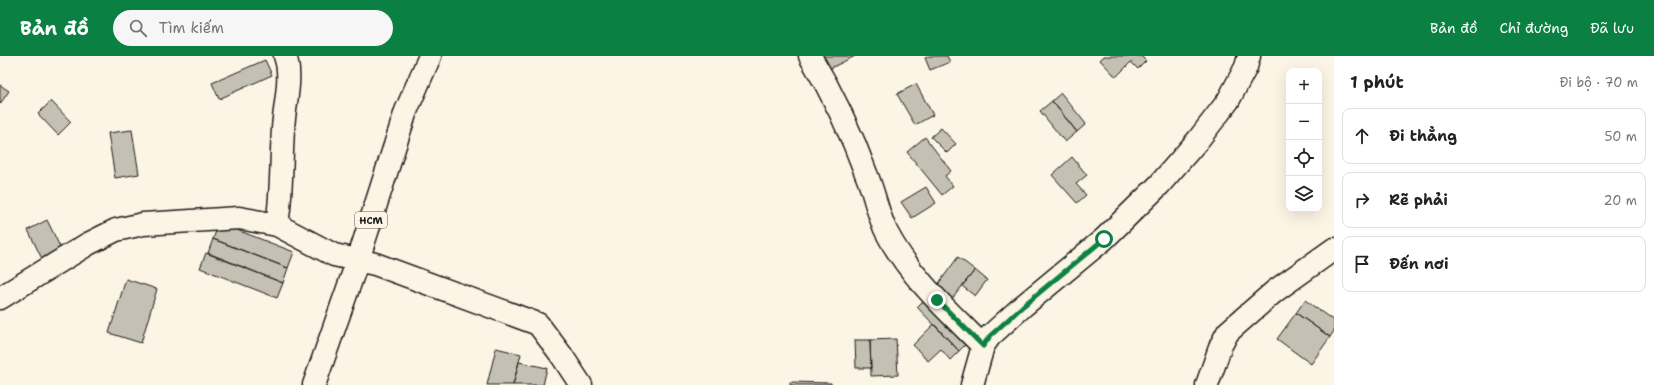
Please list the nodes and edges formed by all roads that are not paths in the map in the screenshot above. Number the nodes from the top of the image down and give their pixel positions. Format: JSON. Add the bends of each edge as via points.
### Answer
{"nodes":[{"id":1,"x":285,"y":56,"type":"edge"},
{"id":2,"x":430,"y":56,"type":"edge"},
{"id":3,"x":810,"y":56,"type":"edge"},
{"id":4,"x":1250,"y":56,"type":"edge"},
{"id":5,"x":277,"y":225,"type":"junction"},
{"id":6,"x":1334,"y":249,"type":"edge"},
{"id":7,"x":358,"y":260,"type":"junction"},
{"id":8,"x":0,"y":298,"type":"edge"},
{"id":9,"x":983,"y":346,"type":"junction"},
{"id":10,"x":314,"y":385,"type":"edge"},
{"id":11,"x":581,"y":385,"type":"edge"},
{"id":12,"x":972,"y":385,"type":"edge"},
{"id":13,"x":1207,"y":385,"type":"edge"}],
"edges":[{"from":1,"to":5,"type":"main road","via":[[289,66],[283,128],[281,202]]},
{"from":2,"to":7,"type":"main road","number":"HCM","via":[[406,111]]},
{"from":3,"to":9,"type":"main road","via":[[830,88],[868,177],[890,239],[902,259],[937,300]]},
{"from":4,"to":9,"type":"main road","via":[[1228,101],[1160,185],[1104,239],[990,336]]},
{"from":5,"to":7,"type":"main road","via":[[334,255]]},
{"from":5,"to":8,"type":"main road","via":[[239,218],[143,224],[116,230],[88,244]]},
{"from":6,"to":13,"type":"main road","via":[[1275,291],[1228,332]]},
{"from":7,"to":10,"type":"main road","number":"HCM"},
{"from":7,"to":11,"type":"main road","via":[[538,324]]},
{"from":9,"to":12,"type":"main road"}]}
